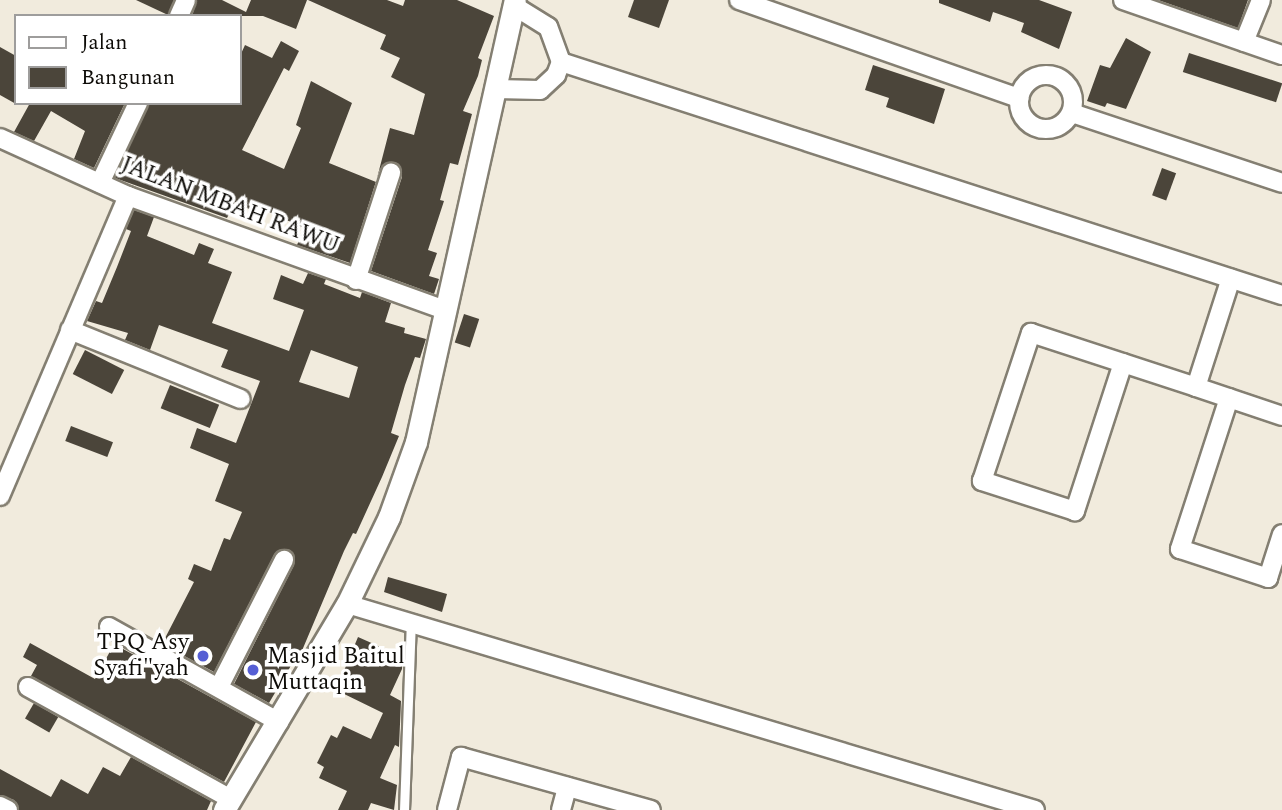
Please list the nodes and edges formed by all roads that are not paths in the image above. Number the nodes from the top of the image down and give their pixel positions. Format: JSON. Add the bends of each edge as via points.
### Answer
{"nodes":[{"id":1,"x":739,"y":0,"type":"edge"},
{"id":2,"x":1261,"y":0,"type":"edge"},
{"id":3,"x":1126,"y":1,"type":"edge"},
{"id":4,"x":514,"y":3,"type":"edge"},
{"id":5,"x":1151,"y":4,"type":"edge"},
{"id":6,"x":1244,"y":42,"type":"junction"},
{"id":7,"x":1282,"y":55,"type":"edge"},
{"id":8,"x":561,"y":62,"type":"junction"},
{"id":9,"x":496,"y":89,"type":"junction"},
{"id":10,"x":1019,"y":98,"type":"junction"},
{"id":11,"x":137,"y":105,"type":"edge"},
{"id":12,"x":1072,"y":113,"type":"junction"},
{"id":13,"x":0,"y":138,"type":"edge"},
{"id":14,"x":391,"y":173,"type":"dead end"},
{"id":15,"x":100,"y":183,"type":"junction"},
{"id":16,"x":1282,"y":183,"type":"edge"},
{"id":17,"x":128,"y":195,"type":"junction"},
{"id":18,"x":1231,"y":278,"type":"junction"},
{"id":19,"x":356,"y":280,"type":"junction"},
{"id":20,"x":1282,"y":295,"type":"edge"},
{"id":21,"x":447,"y":310,"type":"junction"},
{"id":22,"x":75,"y":332,"type":"junction"},
{"id":23,"x":1123,"y":363,"type":"junction"},
{"id":24,"x":1196,"y":387,"type":"junction"},
{"id":25,"x":1229,"y":398,"type":"junction"},
{"id":26,"x":242,"y":399,"type":"dead end"},
{"id":27,"x":1282,"y":416,"type":"edge"},
{"id":28,"x":0,"y":496,"type":"edge"},
{"id":29,"x":1282,"y":534,"type":"edge"},
{"id":30,"x":284,"y":560,"type":"dead end"},
{"id":31,"x":347,"y":604,"type":"junction"},
{"id":32,"x":411,"y":623,"type":"junction"},
{"id":33,"x":109,"y":627,"type":"dead end"},
{"id":34,"x":28,"y":687,"type":"dead end"},
{"id":35,"x":219,"y":687,"type":"junction"},
{"id":36,"x":279,"y":722,"type":"junction"},
{"id":37,"x":567,"y":787,"type":"junction"},
{"id":38,"x":228,"y":805,"type":"edge"},
{"id":39,"x":0,"y":806,"type":"edge"},
{"id":40,"x":8,"y":810,"type":"edge"},
{"id":41,"x":404,"y":810,"type":"edge"},
{"id":42,"x":447,"y":810,"type":"edge"},
{"id":43,"x":561,"y":810,"type":"edge"},
{"id":44,"x":651,"y":810,"type":"edge"},
{"id":45,"x":1035,"y":810,"type":"edge"}],
"edges":[{"from":1,"to":10,"type":"street"},
{"from":2,"to":6,"type":"street"},
{"from":3,"to":5,"type":"street"},
{"from":4,"to":8,"type":"street","via":[[548,27]]},
{"from":4,"to":9,"type":"street"},
{"from":5,"to":6,"type":"street"},
{"from":6,"to":7,"type":"street"},
{"from":8,"to":9,"type":"street","via":[[556,75],[540,90]]},
{"from":8,"to":18,"type":"street"},
{"from":9,"to":21,"type":"street"},
{"from":10,"to":12,"type":"street","via":[[1025,120],[1045,130],[1065,122]]},
{"from":10,"to":12,"type":"street","via":[[1034,78],[1059,78],[1069,87]]},
{"from":11,"to":15,"type":"street"},
{"from":12,"to":16,"type":"street"},
{"from":13,"to":15,"type":"street","name":"JALAN MBAH RAWU"},
{"from":14,"to":19,"type":"street"},
{"from":15,"to":17,"type":"street","name":"JALAN MBAH RAWU"},
{"from":17,"to":19,"type":"street","name":"JALAN MBAH RAWU"},
{"from":17,"to":22,"type":"street"},
{"from":18,"to":20,"type":"street"},
{"from":18,"to":24,"type":"street"},
{"from":19,"to":21,"type":"street","name":"JALAN MBAH RAWU"},
{"from":21,"to":31,"type":"street","via":[[416,442],[388,517]]},
{"from":22,"to":26,"type":"street"},
{"from":22,"to":28,"type":"street"},
{"from":23,"to":23,"type":"street","via":[[1031,333],[982,481],[1075,511]]},
{"from":23,"to":24,"type":"street"},
{"from":24,"to":25,"type":"street"},
{"from":25,"to":27,"type":"street"},
{"from":25,"to":29,"type":"street","via":[[1180,549],[1268,578]]},
{"from":30,"to":35,"type":"street"},
{"from":31,"to":32,"type":"street"},
{"from":31,"to":36,"type":"street"},
{"from":32,"to":41,"type":"lane"},
{"from":32,"to":45,"type":"street"},
{"from":33,"to":35,"type":"street"},
{"from":34,"to":38,"type":"street"},
{"from":35,"to":36,"type":"street"},
{"from":36,"to":38,"type":"street"},
{"from":37,"to":42,"type":"street","via":[[461,757]]},
{"from":37,"to":43,"type":"street"},
{"from":37,"to":44,"type":"street"},
{"from":39,"to":40,"type":"street"}]}
